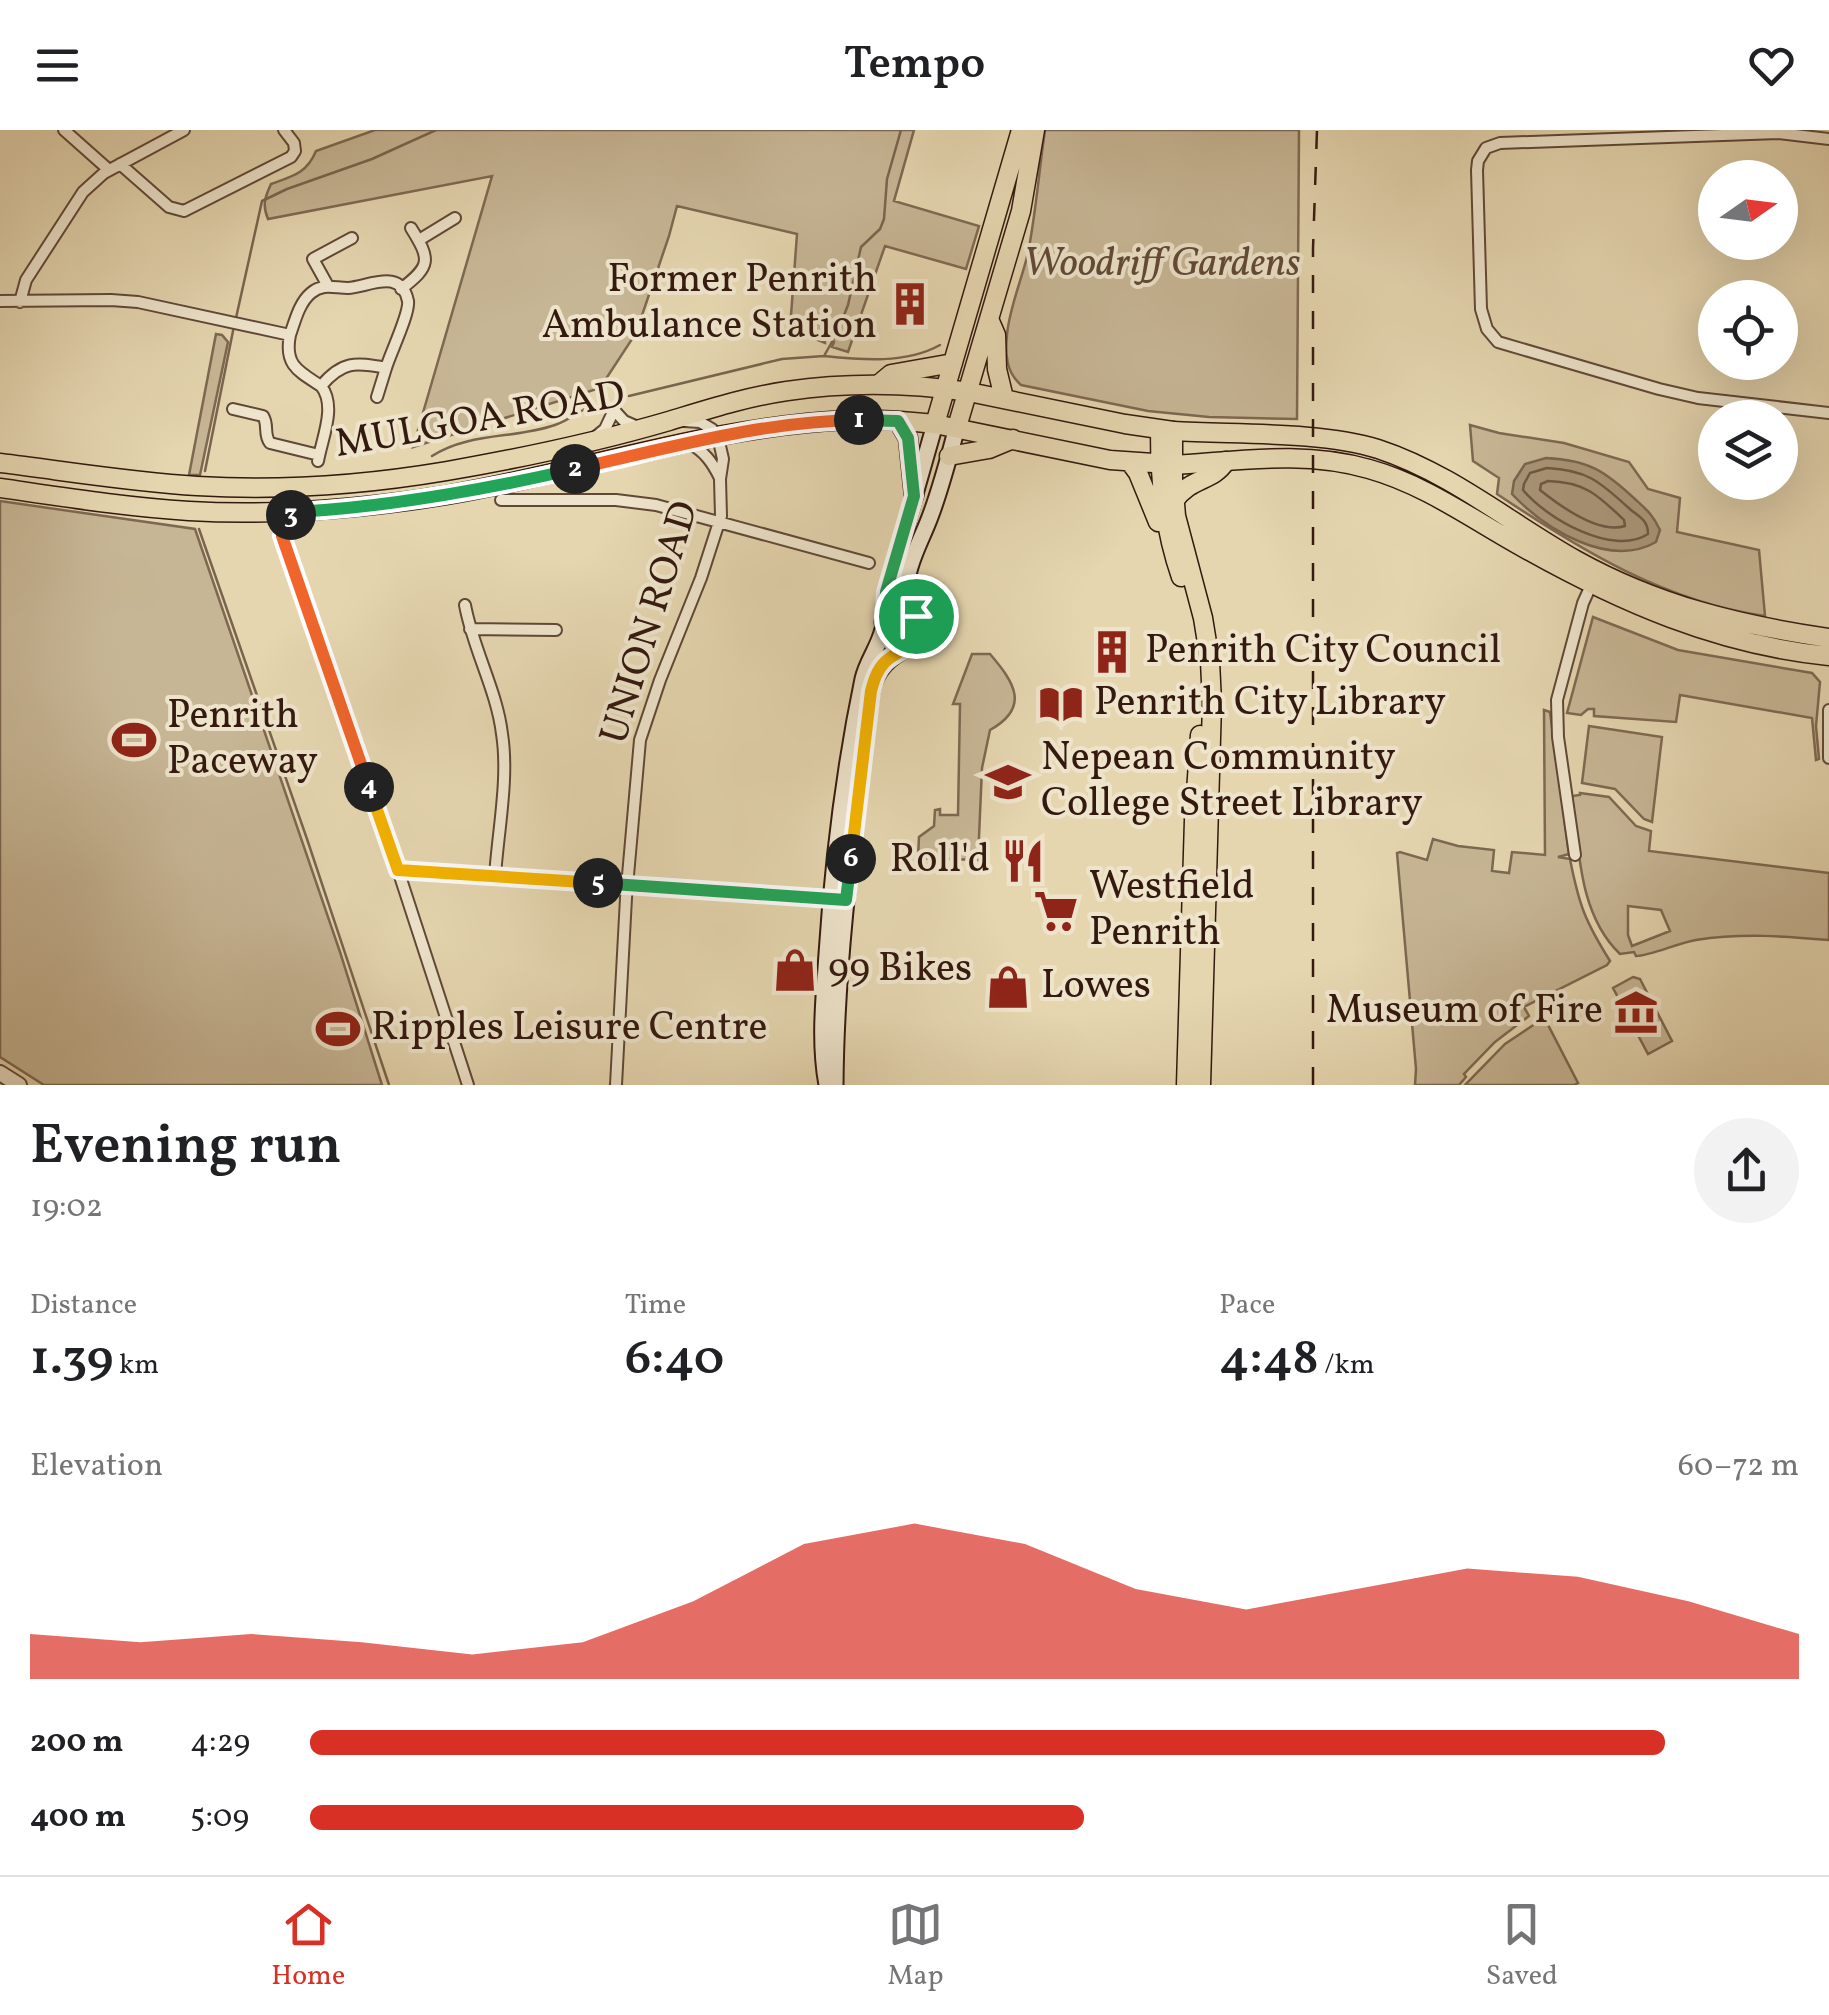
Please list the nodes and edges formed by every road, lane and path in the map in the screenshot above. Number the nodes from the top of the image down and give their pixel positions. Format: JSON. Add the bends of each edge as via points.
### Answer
{"nodes":[{"id":1,"x":64,"y":130,"type":"edge"},
{"id":2,"x":184,"y":130,"type":"edge"},
{"id":3,"x":284,"y":130,"type":"edge"},
{"id":4,"x":1021,"y":130,"type":"edge"},
{"id":5,"x":1035,"y":130,"type":"edge"},
{"id":6,"x":1829,"y":138,"type":"edge"},
{"id":7,"x":120,"y":164,"type":"junction"},
{"id":8,"x":109,"y":170,"type":"junction"},
{"id":9,"x":455,"y":218,"type":"dead end"},
{"id":10,"x":411,"y":228,"type":"dead end"},
{"id":11,"x":352,"y":238,"type":"dead end"},
{"id":12,"x":419,"y":240,"type":"junction"},
{"id":13,"x":328,"y":286,"type":"junction"},
{"id":14,"x":401,"y":288,"type":"junction"},
{"id":15,"x":0,"y":301,"type":"edge"},
{"id":16,"x":20,"y":302,"type":"junction"},
{"id":17,"x":989,"y":319,"type":"junction"},
{"id":18,"x":290,"y":335,"type":"junction"},
{"id":19,"x":954,"y":363,"type":"junction"},
{"id":20,"x":386,"y":368,"type":"junction"},
{"id":21,"x":878,"y":384,"type":"junction"},
{"id":22,"x":321,"y":386,"type":"junction"},
{"id":23,"x":946,"y":388,"type":"junction"},
{"id":24,"x":969,"y":392,"type":"junction"},
{"id":25,"x":378,"y":397,"type":"dead end"},
{"id":26,"x":1004,"y":398,"type":"junction"},
{"id":27,"x":232,"y":410,"type":"dead end"},
{"id":28,"x":1829,"y":413,"type":"edge"},
{"id":29,"x":670,"y":420,"type":"junction"},
{"id":30,"x":898,"y":421,"type":"junction"},
{"id":31,"x":935,"y":424,"type":"junction"},
{"id":32,"x":958,"y":427,"type":"junction"},
{"id":33,"x":1162,"y":430,"type":"junction"},
{"id":34,"x":718,"y":437,"type":"junction"},
{"id":35,"x":1013,"y":439,"type":"junction"},
{"id":36,"x":689,"y":443,"type":"junction"},
{"id":37,"x":948,"y":456,"type":"junction"},
{"id":38,"x":1226,"y":461,"type":"junction"},
{"id":39,"x":1130,"y":462,"type":"junction"},
{"id":40,"x":0,"y":463,"type":"edge"},
{"id":41,"x":1166,"y":464,"type":"junction"},
{"id":42,"x":720,"y":479,"type":"junction"},
{"id":43,"x":0,"y":488,"type":"edge"},
{"id":44,"x":914,"y":496,"type":"junction"},
{"id":45,"x":501,"y":500,"type":"dead end"},
{"id":46,"x":1174,"y":501,"type":"junction"},
{"id":47,"x":296,"y":512,"type":"junction"},
{"id":48,"x":720,"y":522,"type":"junction"},
{"id":49,"x":1170,"y":545,"type":"junction"},
{"id":50,"x":868,"y":563,"type":"dead end"},
{"id":51,"x":1595,"y":578,"type":"junction"},
{"id":52,"x":466,"y":605,"type":"dead end"},
{"id":53,"x":916,"y":616,"type":"junction"},
{"id":54,"x":883,"y":626,"type":"junction"},
{"id":55,"x":470,"y":630,"type":"junction"},
{"id":56,"x":556,"y":630,"type":"dead end"},
{"id":57,"x":1829,"y":638,"type":"edge"},
{"id":58,"x":909,"y":647,"type":"junction"},
{"id":59,"x":1829,"y":656,"type":"edge"},
{"id":60,"x":1829,"y":710,"type":"edge"},
{"id":61,"x":1829,"y":758,"type":"edge"},
{"id":62,"x":1574,"y":855,"type":"dead end"},
{"id":63,"x":398,"y":870,"type":"junction"},
{"id":64,"x":494,"y":876,"type":"junction"},
{"id":65,"x":627,"y":885,"type":"junction"},
{"id":66,"x":839,"y":899,"type":"junction"},
{"id":67,"x":0,"y":1073,"type":"edge"},
{"id":68,"x":19,"y":1085,"type":"edge"},
{"id":69,"x":468,"y":1085,"type":"edge"},
{"id":70,"x":616,"y":1085,"type":"edge"},
{"id":71,"x":827,"y":1085,"type":"edge"},
{"id":72,"x":836,"y":1085,"type":"edge"},
{"id":73,"x":1186,"y":1085,"type":"edge"},
{"id":74,"x":1201,"y":1085,"type":"edge"}],
"edges":[{"from":1,"to":8,"type":"street"},
{"from":2,"to":7,"type":"street"},
{"from":3,"to":7,"type":"street","via":[[294,144],[291,157],[184,211],[170,207]]},
{"from":4,"to":19,"type":"main road"},
{"from":5,"to":17,"type":"main road","via":[[1021,212]]},
{"from":6,"to":28,"type":"street","via":[[1778,133],[1500,143],[1486,148],[1476,170],[1482,309],[1498,342],[1685,395]]},
{"from":7,"to":8,"type":"street"},
{"from":8,"to":16,"type":"street","via":[[74,202],[26,280]]},
{"from":9,"to":12,"type":"street"},
{"from":10,"to":12,"type":"street"},
{"from":11,"to":13,"type":"street","via":[[313,259]]},
{"from":12,"to":14,"type":"street","via":[[424,268]]},
{"from":13,"to":14,"type":"street","via":[[383,280]]},
{"from":13,"to":18,"type":"street","via":[[306,299]]},
{"from":14,"to":20,"type":"street","via":[[408,307]]},
{"from":15,"to":16,"type":"street"},
{"from":16,"to":18,"type":"street","via":[[123,300]]},
{"from":17,"to":24,"type":"main road"},
{"from":17,"to":26,"type":"main road"},
{"from":18,"to":22,"type":"street","via":[[294,367]]},
{"from":19,"to":21,"type":"main road","via":[[891,374]]},
{"from":19,"to":23,"type":"main road"},
{"from":20,"to":22,"type":"street","via":[[348,365]]},
{"from":20,"to":25,"type":"street"},
{"from":21,"to":23,"type":"main road","name":"MULGOA ROAD"},
{"from":21,"to":29,"type":"main road","name":"MULGOA ROAD","via":[[770,393]]},
{"from":22,"to":27,"type":"street","via":[[329,404],[319,458],[270,442],[263,416]]},
{"from":23,"to":24,"type":"main road","name":"MULGOA ROAD"},
{"from":23,"to":31,"type":"main road"},
{"from":24,"to":26,"type":"main road","name":"MULGOA ROAD"},
{"from":24,"to":32,"type":"main road"},
{"from":26,"to":33,"type":"main road","name":"MULGOA ROAD"},
{"from":29,"to":34,"type":"street","via":[[700,422]]},
{"from":29,"to":40,"type":"main road","name":"MULGOA ROAD","via":[[520,458],[295,488],[195,486]]},
{"from":30,"to":31,"type":"main road","name":"MULGOA ROAD"},
{"from":30,"to":34,"type":"main road","name":"MULGOA ROAD","via":[[825,422]]},
{"from":30,"to":44,"type":"main road","via":[[908,438]]},
{"from":31,"to":32,"type":"main road","name":"MULGOA ROAD"},
{"from":31,"to":44,"type":"main road"},
{"from":32,"to":35,"type":"main road","name":"MULGOA ROAD"},
{"from":32,"to":37,"type":"main road"},
{"from":33,"to":41,"type":"main road"},
{"from":33,"to":51,"type":"main road","name":"MULGOA ROAD","via":[[1315,438],[1378,450],[1441,476]]},
{"from":34,"to":36,"type":"main road","name":"MULGOA ROAD"},
{"from":34,"to":42,"type":"street","name":"UNION ROAD"},
{"from":35,"to":37,"type":"main road"},
{"from":35,"to":39,"type":"main road","name":"MULGOA ROAD"},
{"from":36,"to":42,"type":"street","name":"UNION ROAD"},
{"from":36,"to":47,"type":"main road","name":"MULGOA ROAD","via":[[449,494]]},
{"from":37,"to":53,"type":"main road","via":[[907,579]]},
{"from":38,"to":41,"type":"main road","name":"MULGOA ROAD"},
{"from":38,"to":46,"type":"main road"},
{"from":38,"to":51,"type":"main road","name":"MULGOA ROAD","via":[[1308,457],[1389,475]]},
{"from":39,"to":41,"type":"main road","name":"MULGOA ROAD"},
{"from":39,"to":49,"type":"main road"},
{"from":41,"to":46,"type":"main road"},
{"from":41,"to":49,"type":"main road","via":[[1162,500]]},
{"from":42,"to":48,"type":"street","name":"UNION ROAD"},
{"from":43,"to":47,"type":"main road","name":"MULGOA ROAD","via":[[187,510]]},
{"from":44,"to":54,"type":"main road"},
{"from":45,"to":48,"type":"street","via":[[616,500]]},
{"from":46,"to":74,"type":"main road","via":[[1211,680]]},
{"from":47,"to":63,"type":"street","via":[[282,536]]},
{"from":48,"to":50,"type":"street"},
{"from":48,"to":65,"type":"street","name":"UNION ROAD","via":[[640,740]]},
{"from":49,"to":73,"type":"main road","via":[[1194,619],[1202,694]]},
{"from":51,"to":57,"type":"main road","via":[[1715,617]]},
{"from":51,"to":59,"type":"main road","via":[[1630,603],[1712,633]]},
{"from":51,"to":62,"type":"street","via":[[1557,700]]},
{"from":52,"to":55,"type":"street"},
{"from":53,"to":54,"type":"main road","via":[[900,609]]},
{"from":53,"to":58,"type":"main road","via":[[920,634]]},
{"from":54,"to":58,"type":"main road","via":[[894,646]]},
{"from":54,"to":66,"type":"main road","via":[[864,672],[851,744]]},
{"from":55,"to":56,"type":"street"},
{"from":55,"to":64,"type":"street","via":[[502,733]]},
{"from":58,"to":66,"type":"main road","via":[[886,661],[874,679]]},
{"from":60,"to":61,"type":"street"},
{"from":63,"to":64,"type":"street"},
{"from":63,"to":69,"type":"street"},
{"from":64,"to":65,"type":"street"},
{"from":65,"to":66,"type":"street"},
{"from":65,"to":70,"type":"street","name":"UNION ROAD"},
{"from":66,"to":71,"type":"main road","via":[[822,1043]]},
{"from":66,"to":72,"type":"main road"},
{"from":67,"to":68,"type":"street"}]}
